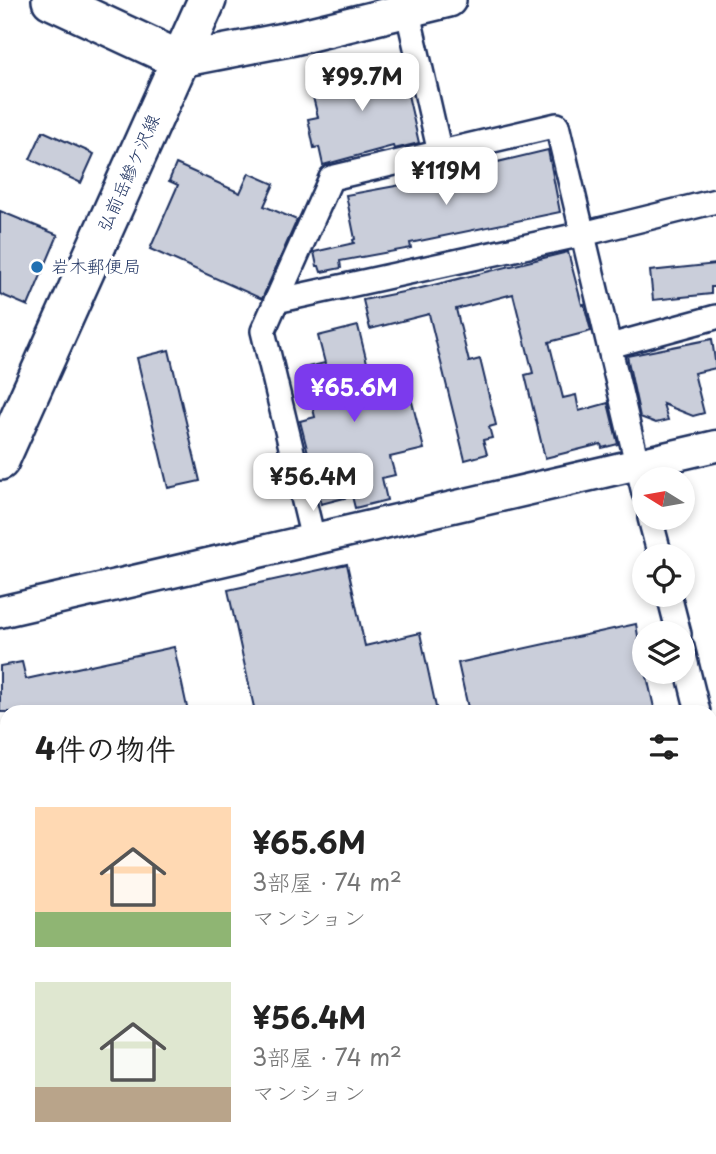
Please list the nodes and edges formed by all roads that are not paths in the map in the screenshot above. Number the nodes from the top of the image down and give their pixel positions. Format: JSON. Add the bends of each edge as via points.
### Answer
{"nodes":[{"id":1,"x":51,"y":0,"type":"edge"},
{"id":2,"x":207,"y":0,"type":"edge"},
{"id":3,"x":449,"y":0,"type":"edge"},
{"id":4,"x":413,"y":4,"type":"edge"},
{"id":5,"x":180,"y":60,"type":"junction"},
{"id":6,"x":440,"y":153,"type":"junction"},
{"id":7,"x":716,"y":201,"type":"edge"},
{"id":8,"x":583,"y":234,"type":"junction"},
{"id":9,"x":276,"y":301,"type":"junction"},
{"id":10,"x":716,"y":317,"type":"edge"},
{"id":11,"x":610,"y":346,"type":"junction"},
{"id":12,"x":716,"y":446,"type":"edge"},
{"id":13,"x":0,"y":461,"type":"edge"},
{"id":14,"x":637,"y":465,"type":"junction"},
{"id":15,"x":313,"y":539,"type":"junction"},
{"id":16,"x":0,"y":612,"type":"edge"},
{"id":17,"x":691,"y":684,"type":"edge"},
{"id":18,"x":696,"y":705,"type":"edge"}],
"edges":[{"from":1,"to":5,"type":"main road"},
{"from":2,"to":5,"type":"main road","name":"弘前岳鰺ケ沢線"},
{"from":3,"to":4,"type":"main road"},
{"from":4,"to":5,"type":"main road","via":[[294,38]]},
{"from":4,"to":6,"type":"street","via":[[411,26]]},
{"from":5,"to":13,"type":"main road","name":"弘前岳鰺ケ沢線"},
{"from":6,"to":8,"type":"street","via":[[557,125]]},
{"from":6,"to":9,"type":"street","via":[[331,178]]},
{"from":7,"to":8,"type":"street"},
{"from":8,"to":9,"type":"street"},
{"from":8,"to":11,"type":"street"},
{"from":9,"to":15,"type":"street","via":[[263,331]]},
{"from":10,"to":11,"type":"street"},
{"from":11,"to":14,"type":"street"},
{"from":12,"to":14,"type":"street"},
{"from":14,"to":15,"type":"street"},
{"from":15,"to":16,"type":"street"},
{"from":17,"to":18,"type":"street"}]}
